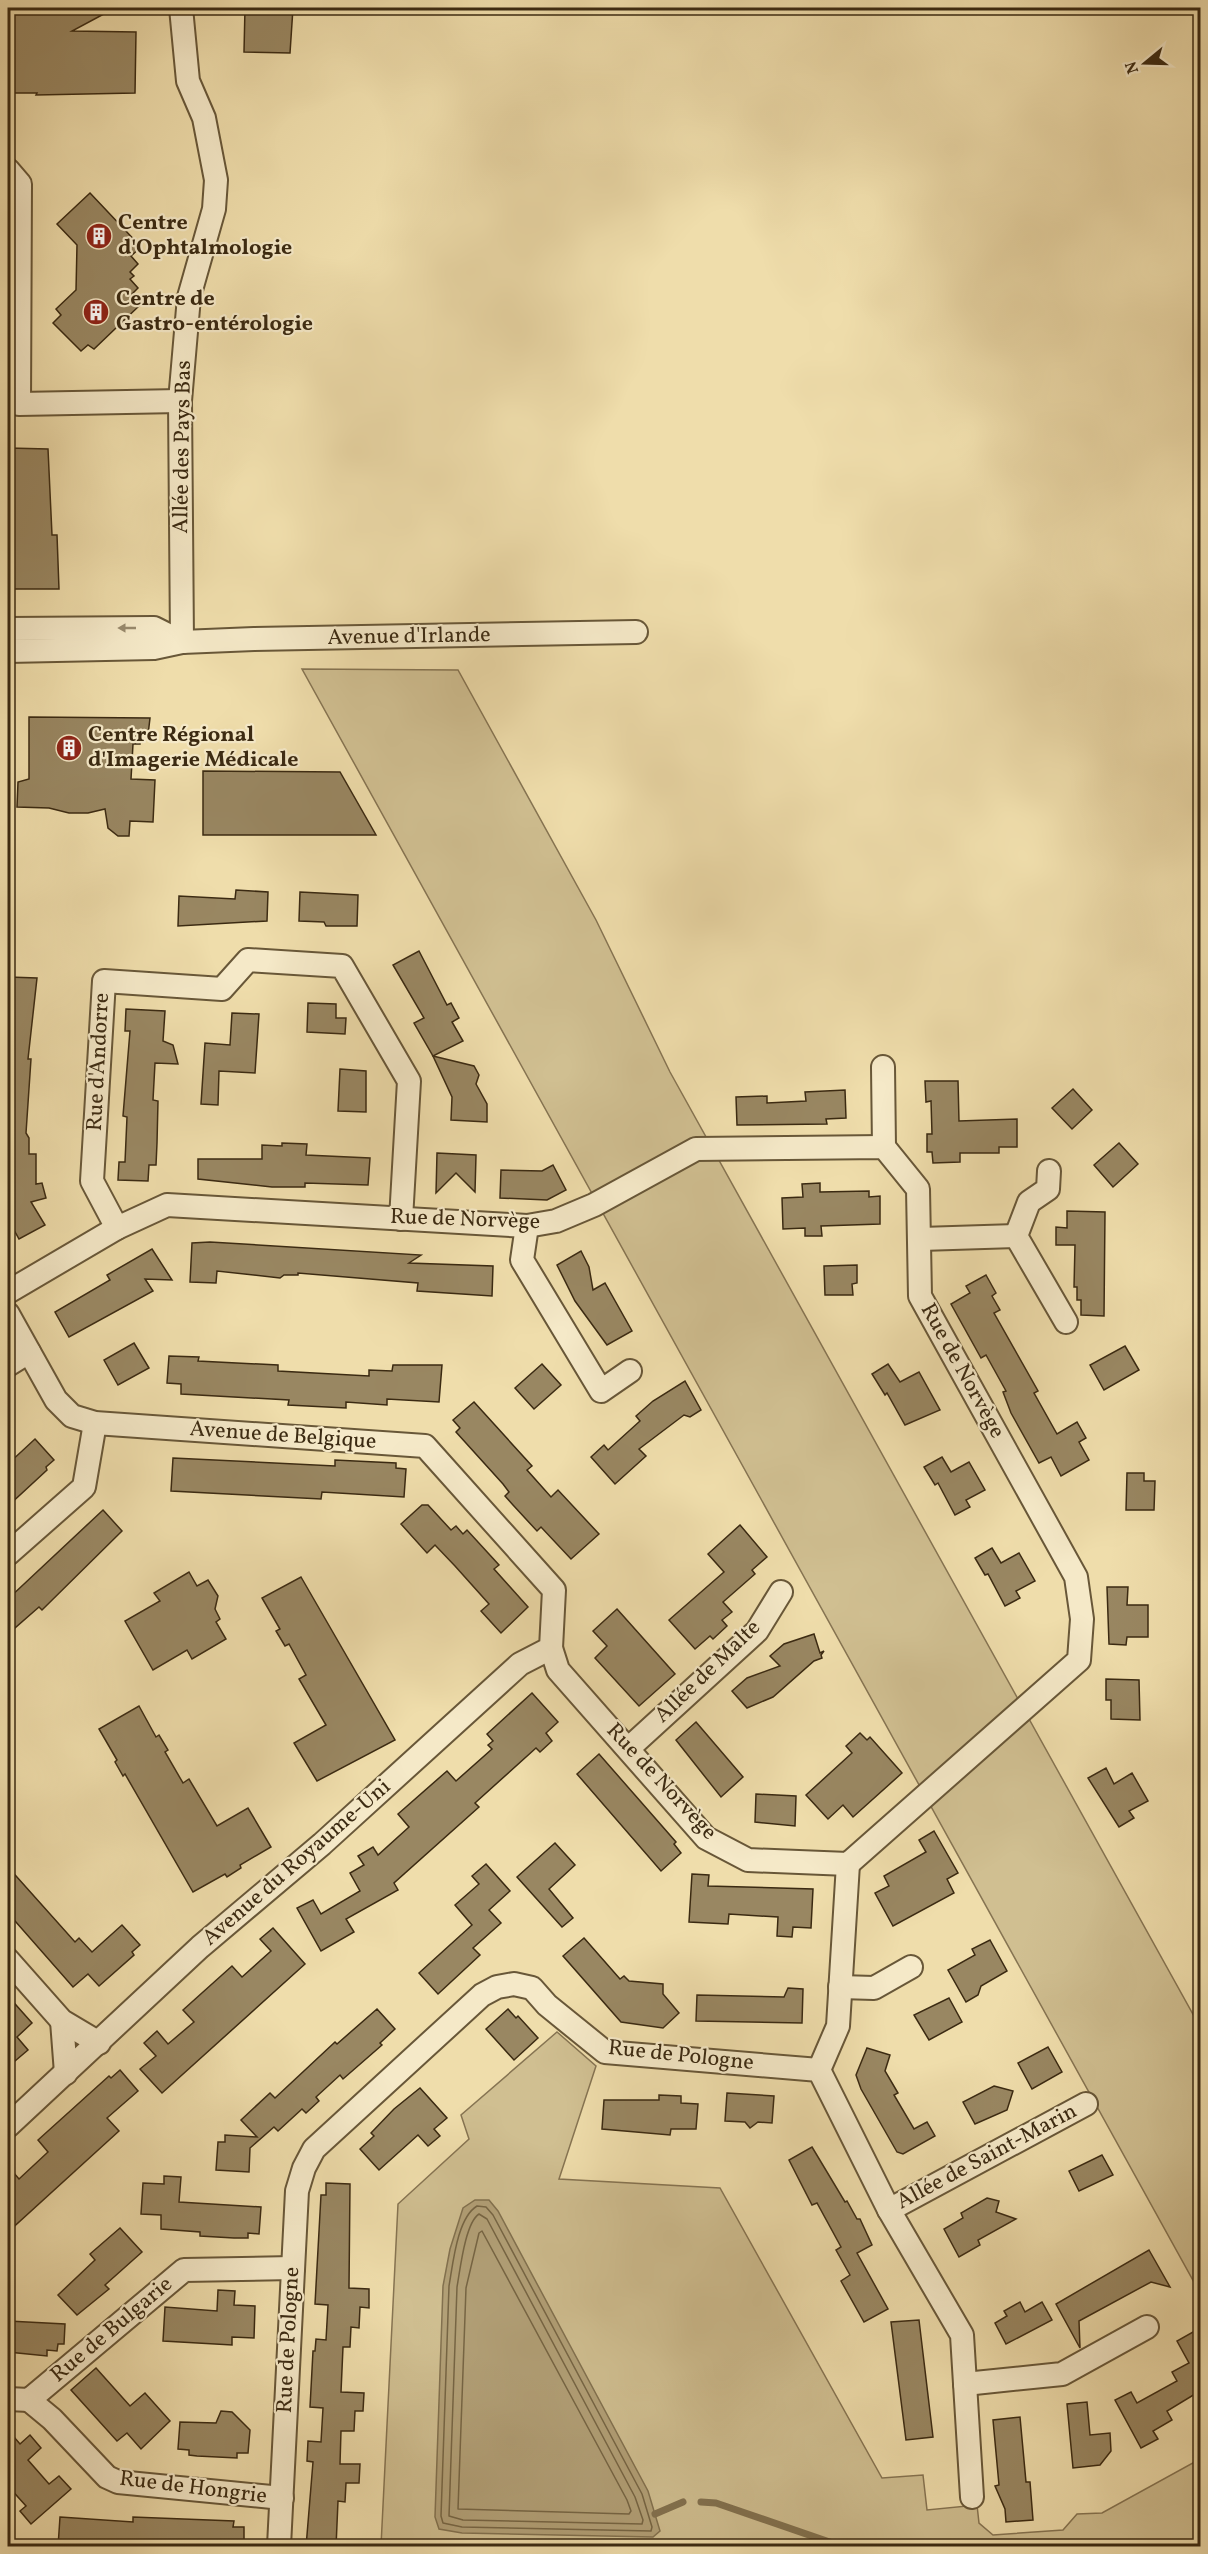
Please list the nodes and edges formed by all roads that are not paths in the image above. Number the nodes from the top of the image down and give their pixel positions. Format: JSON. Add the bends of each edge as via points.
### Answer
{"nodes":[{"id":1,"x":181,"y":8,"type":"edge"},
{"id":2,"x":8,"y":170,"type":"edge"},
{"id":3,"x":180,"y":401,"type":"junction"},
{"id":4,"x":8,"y":629,"type":"edge"},
{"id":5,"x":636,"y":632,"type":"dead end"},
{"id":6,"x":182,"y":642,"type":"junction"},
{"id":7,"x":8,"y":651,"type":"edge"},
{"id":8,"x":883,"y":1067,"type":"dead end"},
{"id":9,"x":884,"y":1147,"type":"junction"},
{"id":10,"x":1049,"y":1171,"type":"dead end"},
{"id":11,"x":401,"y":1219,"type":"junction"},
{"id":12,"x":527,"y":1226,"type":"junction"},
{"id":13,"x":117,"y":1228,"type":"junction"},
{"id":14,"x":1016,"y":1236,"type":"junction"},
{"id":15,"x":921,"y":1239,"type":"junction"},
{"id":16,"x":8,"y":1292,"type":"edge"},
{"id":17,"x":8,"y":1314,"type":"edge"},
{"id":18,"x":1066,"y":1322,"type":"dead end"},
{"id":19,"x":29,"y":1352,"type":"junction"},
{"id":20,"x":8,"y":1365,"type":"edge"},
{"id":21,"x":630,"y":1371,"type":"dead end"},
{"id":22,"x":95,"y":1423,"type":"junction"},
{"id":23,"x":8,"y":1554,"type":"edge"},
{"id":24,"x":781,"y":1592,"type":"dead end"},
{"id":25,"x":551,"y":1648,"type":"junction"},
{"id":26,"x":629,"y":1748,"type":"junction"},
{"id":27,"x":848,"y":1864,"type":"junction"},
{"id":28,"x":8,"y":1960,"type":"edge"},
{"id":29,"x":911,"y":1966,"type":"dead end"},
{"id":30,"x":840,"y":1987,"type":"junction"},
{"id":31,"x":62,"y":2021,"type":"junction"},
{"id":32,"x":99,"y":2043,"type":"junction"},
{"id":33,"x":819,"y":2070,"type":"junction"},
{"id":34,"x":66,"y":2073,"type":"junction"},
{"id":35,"x":1086,"y":2104,"type":"dead end"},
{"id":36,"x":8,"y":2126,"type":"edge"},
{"id":37,"x":889,"y":2210,"type":"junction"},
{"id":38,"x":292,"y":2268,"type":"junction"},
{"id":39,"x":1147,"y":2327,"type":"dead end"},
{"id":40,"x":964,"y":2384,"type":"junction"},
{"id":41,"x":18,"y":2400,"type":"edge"},
{"id":42,"x":972,"y":2497,"type":"dead end"},
{"id":43,"x":282,"y":2498,"type":"junction"},
{"id":44,"x":279,"y":2547,"type":"edge"}],
"edges":[{"from":1,"to":3,"type":"street","name":"Allée des Pays Bas","via":[[188,81],[204,118],[216,180],[214,209],[189,297]]},
{"from":2,"to":3,"type":"street","via":[[20,184],[19,404]]},
{"from":3,"to":6,"type":"street","name":"Allée des Pays Bas"},
{"from":6,"to":4,"type":"street","name":"Avenue d'Irlande","one_way":true,"via":[[154,628]]},
{"from":5,"to":6,"type":"street","name":"Avenue d'Irlande"},
{"from":6,"to":7,"type":"street","name":"Avenue d'Irlande","via":[[154,648]]},
{"from":8,"to":9,"type":"street"},
{"from":9,"to":12,"type":"street","name":"Rue de Norvège","via":[[696,1149],[594,1204],[556,1221]]},
{"from":9,"to":15,"type":"street","name":"Rue de Norvège","via":[[918,1189]]},
{"from":10,"to":14,"type":"street","via":[[1048,1189],[1029,1202]]},
{"from":11,"to":12,"type":"street","name":"Rue de Norvège"},
{"from":11,"to":13,"type":"street","name":"Rue de Norvège","via":[[167,1205]]},
{"from":11,"to":13,"type":"street","name":"Rue d'Andorre","via":[[410,1081],[342,966],[248,960],[222,989],[104,981],[92,1180]]},
{"from":12,"to":21,"type":"street","via":[[522,1260],[601,1391]]},
{"from":13,"to":16,"type":"street","name":"Rue de Norvège"},
{"from":14,"to":15,"type":"street"},
{"from":14,"to":18,"type":"street"},
{"from":15,"to":27,"type":"street","name":"Rue de Norvège","via":[[920,1296],[1076,1576],[1082,1619],[1080,1660]]},
{"from":17,"to":19,"type":"street","name":"Avenue de Belgique"},
{"from":19,"to":20,"type":"street"},
{"from":19,"to":22,"type":"street","name":"Avenue de Belgique","via":[[56,1400],[72,1416]]},
{"from":22,"to":23,"type":"street","via":[[84,1487]]},
{"from":22,"to":25,"type":"street","name":"Avenue de Belgique","via":[[425,1446],[554,1590]]},
{"from":24,"to":26,"type":"street","name":"Allée de Malte","via":[[757,1630]]},
{"from":25,"to":26,"type":"street","name":"Rue de Norvège","via":[[558,1670]]},
{"from":25,"to":32,"type":"street","name":"Avenue du Royaume-Uni","via":[[520,1664],[322,1844],[200,1947]]},
{"from":26,"to":27,"type":"street","name":"Rue de Norvège","via":[[706,1838],[748,1860]]},
{"from":27,"to":30,"type":"street"},
{"from":28,"to":31,"type":"street"},
{"from":29,"to":30,"type":"street","via":[[874,1988]]},
{"from":30,"to":33,"type":"street","via":[[838,2026]]},
{"from":31,"to":32,"type":"street"},
{"from":31,"to":34,"type":"street"},
{"from":32,"to":34,"type":"street","name":"Avenue du Royaume-Uni"},
{"from":33,"to":37,"type":"street"},
{"from":33,"to":38,"type":"street","name":"Rue de Pologne","via":[[605,2052],[532,1988],[514,1984],[497,1987],[482,1995],[314,2149],[297,2191]]},
{"from":34,"to":36,"type":"street","name":"Avenue du Royaume-Uni"},
{"from":35,"to":37,"type":"street","name":"Allée de Saint-Marin"},
{"from":37,"to":40,"type":"street","via":[[962,2335]]},
{"from":38,"to":41,"type":"street","name":"Rue de Bulgarie","via":[[184,2270]]},
{"from":38,"to":43,"type":"street","name":"Rue de Pologne"},
{"from":39,"to":40,"type":"street","via":[[1062,2374]]},
{"from":40,"to":42,"type":"street"},
{"from":41,"to":43,"type":"street","name":"Rue de Hongrie","via":[[52,2419],[106,2477],[118,2482]]},
{"from":43,"to":44,"type":"street","name":"Rue de Pologne"}]}
